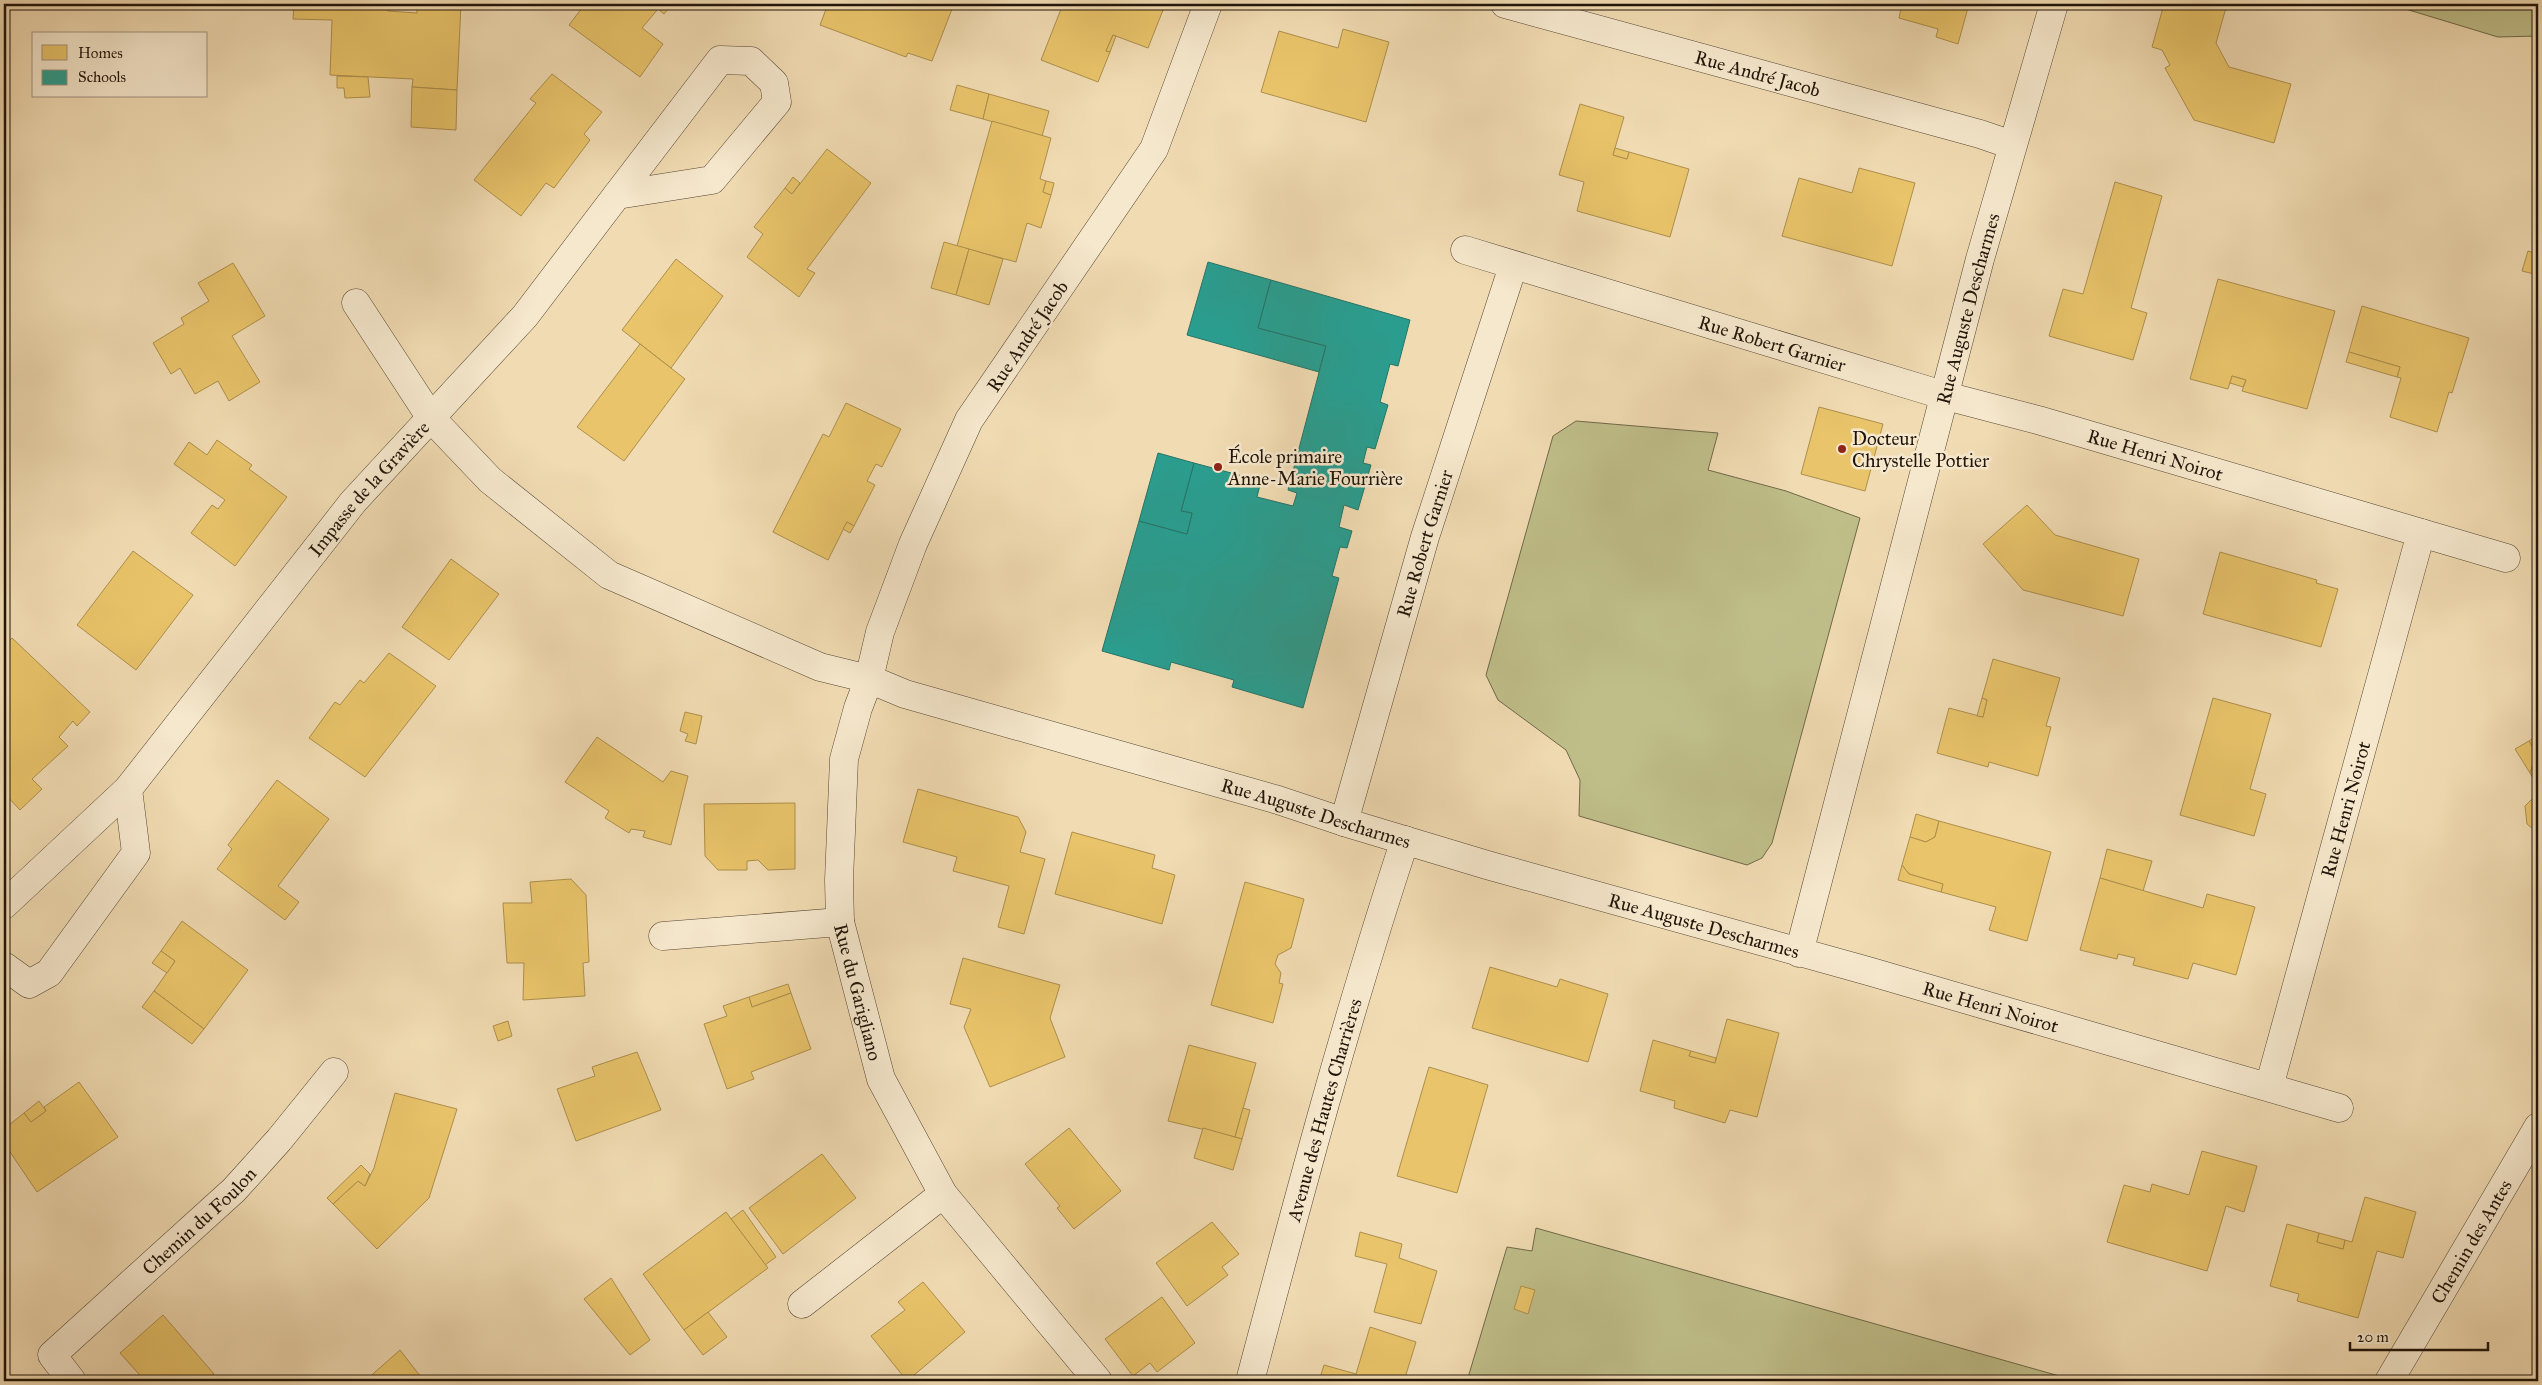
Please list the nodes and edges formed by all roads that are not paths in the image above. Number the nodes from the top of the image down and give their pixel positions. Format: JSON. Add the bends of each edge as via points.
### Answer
{"nodes":[{"id":1,"x":1208,"y":4,"type":"edge"},
{"id":2,"x":1505,"y":4,"type":"edge"},
{"id":3,"x":2054,"y":4,"type":"edge"},
{"id":4,"x":2012,"y":145,"type":"junction"},
{"id":5,"x":617,"y":195,"type":"junction"},
{"id":6,"x":1464,"y":250,"type":"dead end"},
{"id":7,"x":1513,"y":266,"type":"junction"},
{"id":8,"x":356,"y":303,"type":"dead end"},
{"id":9,"x":1946,"y":396,"type":"junction"},
{"id":10,"x":431,"y":418,"type":"junction"},
{"id":11,"x":2421,"y":533,"type":"junction"},
{"id":12,"x":2506,"y":558,"type":"dead end"},
{"id":13,"x":869,"y":679,"type":"junction"},
{"id":14,"x":128,"y":789,"type":"junction"},
{"id":15,"x":1344,"y":822,"type":"junction"},
{"id":16,"x":1405,"y":840,"type":"junction"},
{"id":17,"x":4,"y":904,"type":"edge"},
{"id":18,"x":840,"y":922,"type":"junction"},
{"id":19,"x":663,"y":936,"type":"dead end"},
{"id":20,"x":1799,"y":953,"type":"junction"},
{"id":21,"x":4,"y":966,"type":"edge"},
{"id":22,"x":334,"y":1072,"type":"dead end"},
{"id":23,"x":2269,"y":1087,"type":"junction"},
{"id":24,"x":2338,"y":1108,"type":"dead end"},
{"id":25,"x":2538,"y":1127,"type":"edge"},
{"id":26,"x":943,"y":1194,"type":"junction"},
{"id":27,"x":802,"y":1304,"type":"dead end"},
{"id":28,"x":72,"y":1381,"type":"edge"},
{"id":29,"x":1098,"y":1381,"type":"edge"},
{"id":30,"x":1250,"y":1381,"type":"edge"},
{"id":31,"x":2390,"y":1381,"type":"edge"}],
"edges":[{"from":1,"to":13,"type":"street","name":"Rue André Jacob","via":[[1154,149],[969,420],[913,544],[880,632]]},
{"from":2,"to":4,"type":"street","name":"Rue André Jacob"},
{"from":3,"to":4,"type":"street","name":"Rue Auguste Descharmes"},
{"from":4,"to":9,"type":"street","name":"Rue Auguste Descharmes"},
{"from":5,"to":5,"type":"street","name":"Impasse de la Gravière","via":[[712,180],[777,102],[774,84],[751,61],[720,60]]},
{"from":5,"to":10,"type":"street","name":"Impasse de la Gravière","via":[[525,316]]},
{"from":6,"to":7,"type":"street","name":"Rue Robert Garnier"},
{"from":7,"to":9,"type":"street","name":"Rue Robert Garnier"},
{"from":7,"to":15,"type":"street","name":"Rue Robert Garnier","via":[[1425,537]]},
{"from":8,"to":10,"type":"street","name":"Rue Auguste Descharmes"},
{"from":9,"to":11,"type":"street","name":"Rue Henri Noirot"},
{"from":9,"to":20,"type":"street","name":"Rue Auguste Descharmes"},
{"from":10,"to":13,"type":"street","name":"Rue Auguste Descharmes","via":[[490,480],[609,575],[820,667]]},
{"from":10,"to":14,"type":"street","name":"Impasse de la Gravière","via":[[353,502]]},
{"from":11,"to":12,"type":"street","name":"Rue Henri Noirot"},
{"from":11,"to":23,"type":"street","name":"Rue Henri Noirot"},
{"from":13,"to":15,"type":"street","name":"Rue Auguste Descharmes","via":[[904,694],[1278,800]]},
{"from":13,"to":18,"type":"street","name":"Rue André Jacob","via":[[844,759]]},
{"from":14,"to":17,"type":"street","name":"Impasse de la Gravière"},
{"from":14,"to":21,"type":"street","via":[[136,853],[49,972],[29,984]]},
{"from":15,"to":16,"type":"street","name":"Rue Auguste Descharmes"},
{"from":16,"to":20,"type":"street","name":"Rue Auguste Descharmes"},
{"from":16,"to":30,"type":"street","name":"Avenue des Hautes Charrières","via":[[1301,1191]]},
{"from":18,"to":19,"type":"street","name":"Rue du Garigliano"},
{"from":18,"to":26,"type":"street","name":"Rue du Garigliano","via":[[881,1079]]},
{"from":20,"to":23,"type":"street","name":"Rue Henri Noirot"},
{"from":22,"to":28,"type":"street","name":"Chemin du Foulon","via":[[234,1190],[52,1355]]},
{"from":23,"to":24,"type":"street","name":"Rue Henri Noirot"},
{"from":25,"to":31,"type":"street","name":"Chemin des Antes"},
{"from":26,"to":27,"type":"street"},
{"from":26,"to":29,"type":"street","name":"Rue du Garigliano"}]}
